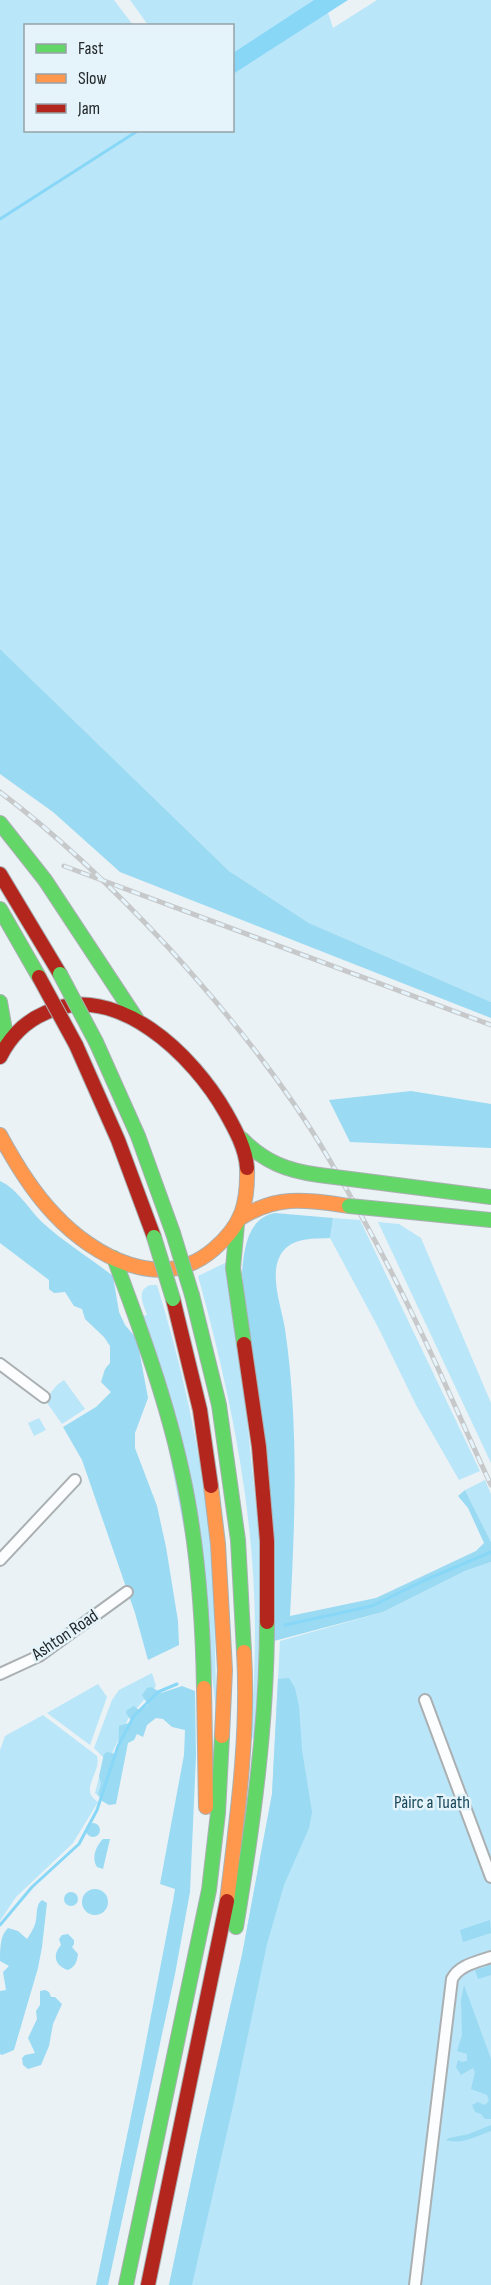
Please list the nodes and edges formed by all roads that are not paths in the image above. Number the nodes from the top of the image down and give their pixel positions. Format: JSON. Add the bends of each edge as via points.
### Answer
{"nodes":[{"id":1,"x":0,"y":823,"type":"edge"},
{"id":2,"x":0,"y":874,"type":"edge"},
{"id":3,"x":0,"y":909,"type":"edge"},
{"id":4,"x":0,"y":1002,"type":"edge"},
{"id":5,"x":138,"y":1020,"type":"junction"},
{"id":6,"x":7,"y":1042,"type":"junction"},
{"id":7,"x":0,"y":1057,"type":"edge"},
{"id":8,"x":237,"y":1132,"type":"junction"},
{"id":9,"x":0,"y":1135,"type":"edge"},
{"id":10,"x":491,"y":1197,"type":"edge"},
{"id":11,"x":491,"y":1220,"type":"edge"},
{"id":12,"x":238,"y":1221,"type":"junction"},
{"id":13,"x":114,"y":1258,"type":"junction"},
{"id":14,"x":0,"y":1364,"type":"edge"},
{"id":15,"x":44,"y":1396,"type":"dead end"},
{"id":16,"x":75,"y":1480,"type":"dead end"},
{"id":17,"x":0,"y":1560,"type":"edge"},
{"id":18,"x":126,"y":1592,"type":"dead end"},
{"id":19,"x":0,"y":1674,"type":"edge"},
{"id":20,"x":425,"y":1700,"type":"dead end"},
{"id":21,"x":491,"y":1877,"type":"edge"},
{"id":22,"x":209,"y":1890,"type":"junction"},
{"id":23,"x":235,"y":1935,"type":"dead end"},
{"id":24,"x":491,"y":1957,"type":"edge"},
{"id":25,"x":218,"y":2014,"type":"dead end"},
{"id":26,"x":191,"y":2081,"type":"junction"},
{"id":27,"x":126,"y":2285,"type":"edge"},
{"id":28,"x":148,"y":2285,"type":"edge"},
{"id":29,"x":415,"y":2285,"type":"edge"}],
"edges":[{"from":1,"to":5,"type":"highway","via":[[45,880]]},
{"from":2,"to":26,"type":"highway","bridge":true,"via":[[96,1042],[156,1180],[192,1294],[219,1405],[230,1471],[245,1669],[240,1799],[217,1961]]},
{"from":3,"to":22,"type":"highway","bridge":true,"via":[[76,1045],[138,1186],[173,1299],[200,1410],[218,1544],[225,1670],[218,1813]]},
{"from":4,"to":6,"type":"highway"},
{"from":5,"to":6,"type":"highway","via":[[88,1004],[68,1005],[25,1024]]},
{"from":5,"to":8,"type":"highway","via":[[172,1046],[213,1089]]},
{"from":6,"to":7,"type":"highway"},
{"from":8,"to":10,"type":"highway","bridge":true,"via":[[265,1161],[287,1170]]},
{"from":8,"to":12,"type":"highway","via":[[248,1176]]},
{"from":9,"to":13,"type":"highway","via":[[52,1215],[85,1242]]},
{"from":11,"to":12,"type":"highway","bridge":true,"via":[[278,1200],[260,1205]]},
{"from":12,"to":13,"type":"highway","via":[[216,1246],[179,1269],[152,1270]]},
{"from":12,"to":23,"type":"highway","via":[[233,1268],[259,1447],[267,1541],[267,1683],[258,1789]]},
{"from":13,"to":22,"type":"highway","via":[[168,1417],[188,1503],[205,1663]]},
{"from":14,"to":15,"type":"street"},
{"from":16,"to":17,"type":"street"},
{"from":18,"to":19,"type":"street","name":"Ashton Road","via":[[39,1656]]},
{"from":20,"to":21,"type":"street"},
{"from":22,"to":27,"type":"highway"},
{"from":24,"to":29,"type":"street","via":[[462,1968],[452,1979]]},
{"from":25,"to":26,"type":"highway"},
{"from":26,"to":28,"type":"highway"}]}
